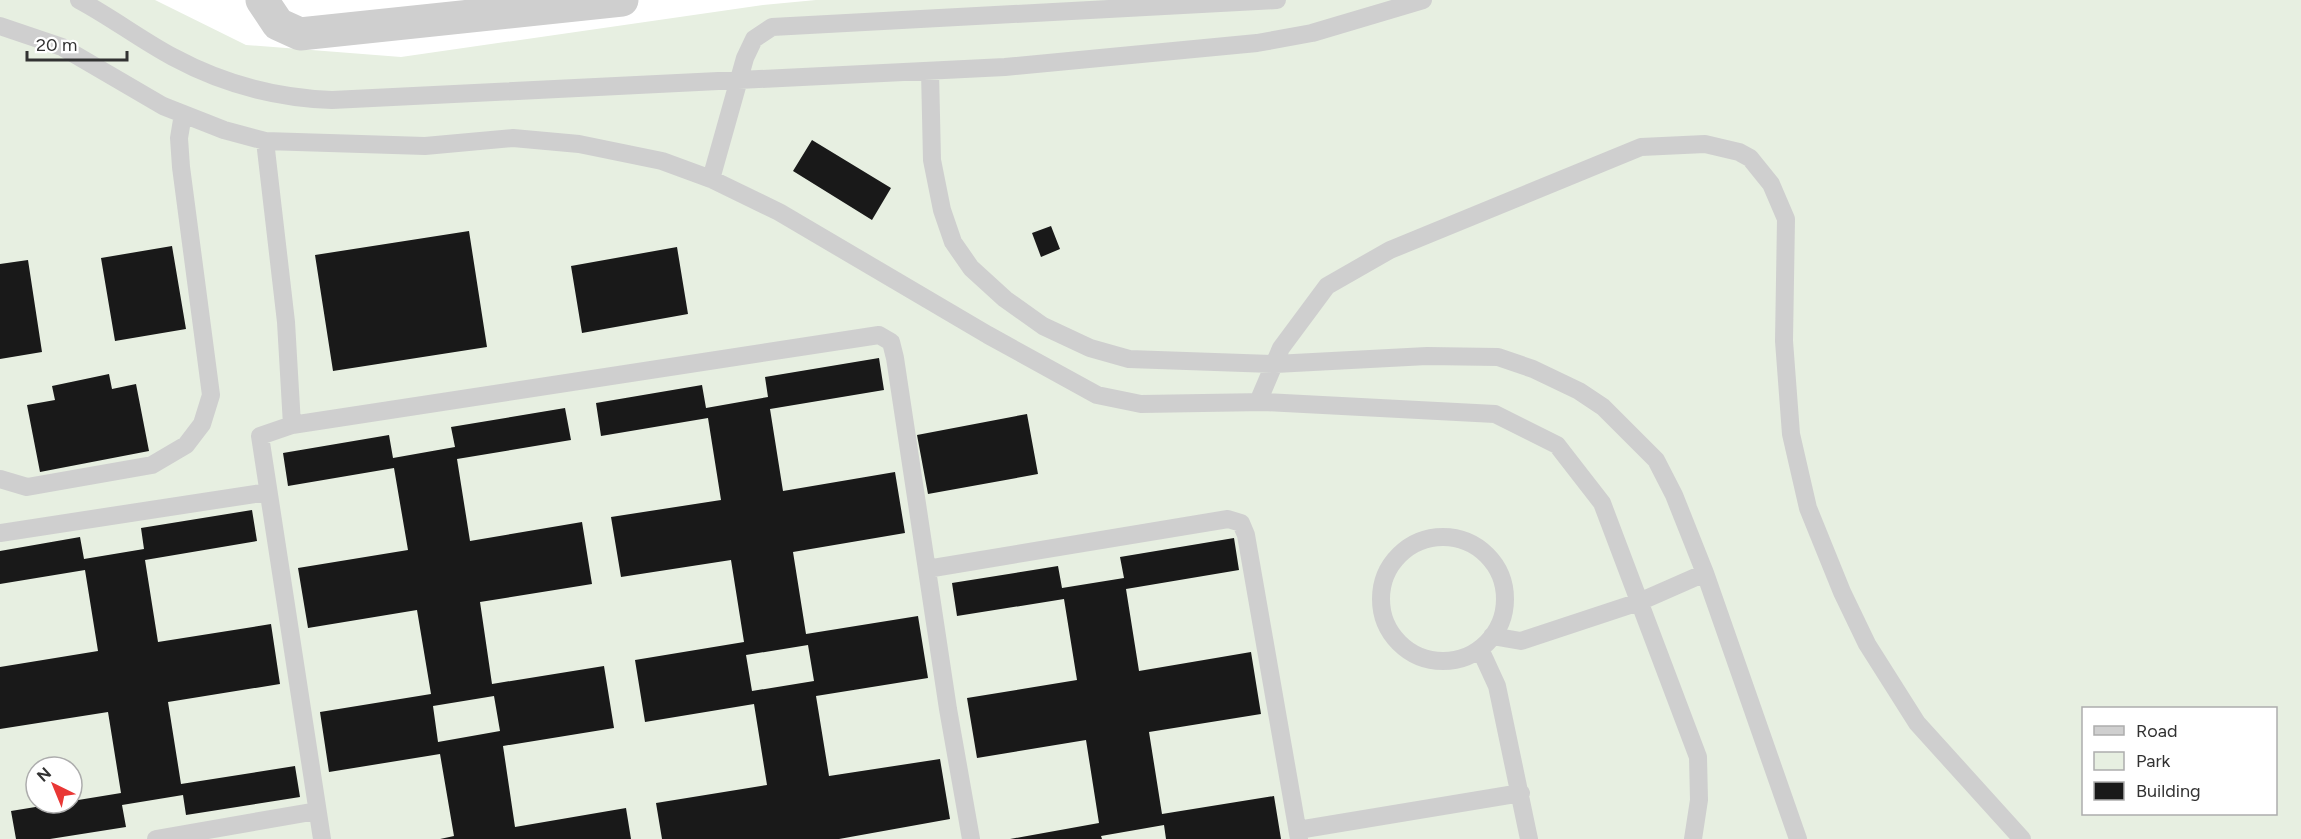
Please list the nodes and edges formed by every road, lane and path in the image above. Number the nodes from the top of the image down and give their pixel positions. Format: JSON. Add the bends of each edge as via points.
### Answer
{"nodes":[{"id":1,"x":79,"y":0,"type":"edge"},
{"id":2,"x":262,"y":0,"type":"edge"},
{"id":3,"x":622,"y":0,"type":"edge"},
{"id":4,"x":1277,"y":0,"type":"edge"},
{"id":5,"x":1423,"y":0,"type":"edge"},
{"id":6,"x":0,"y":26,"type":"edge"},
{"id":7,"x":930,"y":71,"type":"junction"},
{"id":8,"x":739,"y":80,"type":"junction"},
{"id":9,"x":183,"y":114,"type":"junction"},
{"id":10,"x":265,"y":141,"type":"junction"},
{"id":11,"x":711,"y":179,"type":"junction"},
{"id":12,"x":1275,"y":364,"type":"junction"},
{"id":13,"x":1258,"y":402,"type":"junction"},
{"id":14,"x":292,"y":425,"type":"junction"},
{"id":15,"x":0,"y":479,"type":"edge"},
{"id":16,"x":268,"y":492,"type":"junction"},
{"id":17,"x":0,"y":533,"type":"edge"},
{"id":18,"x":927,"y":569,"type":"junction"},
{"id":19,"x":1705,"y":573,"type":"junction"},
{"id":20,"x":1639,"y":602,"type":"junction"},
{"id":21,"x":1486,"y":642,"type":"junction"},
{"id":22,"x":1521,"y":793,"type":"junction"},
{"id":23,"x":317,"y":811,"type":"junction"},
{"id":24,"x":1298,"y":835,"type":"edge"},
{"id":25,"x":156,"y":839,"type":"edge"},
{"id":26,"x":322,"y":839,"type":"edge"},
{"id":27,"x":971,"y":839,"type":"edge"},
{"id":28,"x":1529,"y":839,"type":"edge"},
{"id":29,"x":1693,"y":839,"type":"edge"},
{"id":30,"x":1798,"y":839,"type":"edge"},
{"id":31,"x":2022,"y":839,"type":"edge"}],
"edges":[{"from":1,"to":8,"type":"lane","via":[[174,58],[219,78],[293,99]]},
{"from":2,"to":3,"type":"street","via":[[278,24],[300,34]]},
{"from":4,"to":8,"type":"lane","via":[[772,27],[754,39]]},
{"from":5,"to":7,"type":"lane","via":[[1312,33],[1257,43]]},
{"from":6,"to":9,"type":"lane","via":[[62,47]]},
{"from":7,"to":8,"type":"lane"},
{"from":7,"to":12,"type":"lane","via":[[932,160],[953,242],[971,268],[1005,298],[1043,326],[1090,348],[1129,359]]},
{"from":8,"to":11,"type":"lane"},
{"from":9,"to":10,"type":"lane"},
{"from":9,"to":15,"type":"lane","via":[[179,138],[181,167],[211,396],[202,424],[186,445],[152,465],[27,488]]},
{"from":10,"to":11,"type":"lane","via":[[425,146],[513,138],[579,144],[662,161]]},
{"from":10,"to":14,"type":"lane","via":[[286,322]]},
{"from":11,"to":13,"type":"lane","via":[[779,212],[1097,395],[1140,404]]},
{"from":12,"to":13,"type":"lane"},
{"from":12,"to":19,"type":"lane","via":[[1427,356],[1498,357],[1579,391],[1603,407],[1656,460]]},
{"from":12,"to":31,"type":"lane","via":[[1281,348],[1327,286],[1390,250],[1641,147],[1705,144],[1750,158],[1771,184],[1786,219],[1784,340],[1791,434],[1808,508],[1867,644],[1917,723]]},
{"from":13,"to":20,"type":"lane","via":[[1495,414],[1557,445],[1602,503]]},
{"from":14,"to":16,"type":"lane","via":[[260,436]]},
{"from":14,"to":18,"type":"lane","via":[[879,335],[891,342],[895,358]]},
{"from":16,"to":17,"type":"lane"},
{"from":16,"to":23,"type":"lane"},
{"from":18,"to":24,"type":"lane","via":[[1228,519],[1241,523]]},
{"from":18,"to":27,"type":"lane"},
{"from":19,"to":20,"type":"lane"},
{"from":19,"to":30,"type":"lane"},
{"from":20,"to":21,"type":"lane","via":[[1521,641]]},
{"from":20,"to":29,"type":"lane","via":[[1698,757],[1699,800]]},
{"from":21,"to":21,"type":"lane","via":[[1500,621],[1505,604],[1497,569],[1487,555],[1473,545],[1438,537],[1421,541],[1393,562],[1380,595],[1388,629],[1398,643],[1429,660],[1447,661],[1464,658]]},
{"from":21,"to":22,"type":"lane"},
{"from":22,"to":24,"type":"lane"},
{"from":22,"to":28,"type":"lane"},
{"from":23,"to":25,"type":"lane"},
{"from":23,"to":26,"type":"lane"}]}
